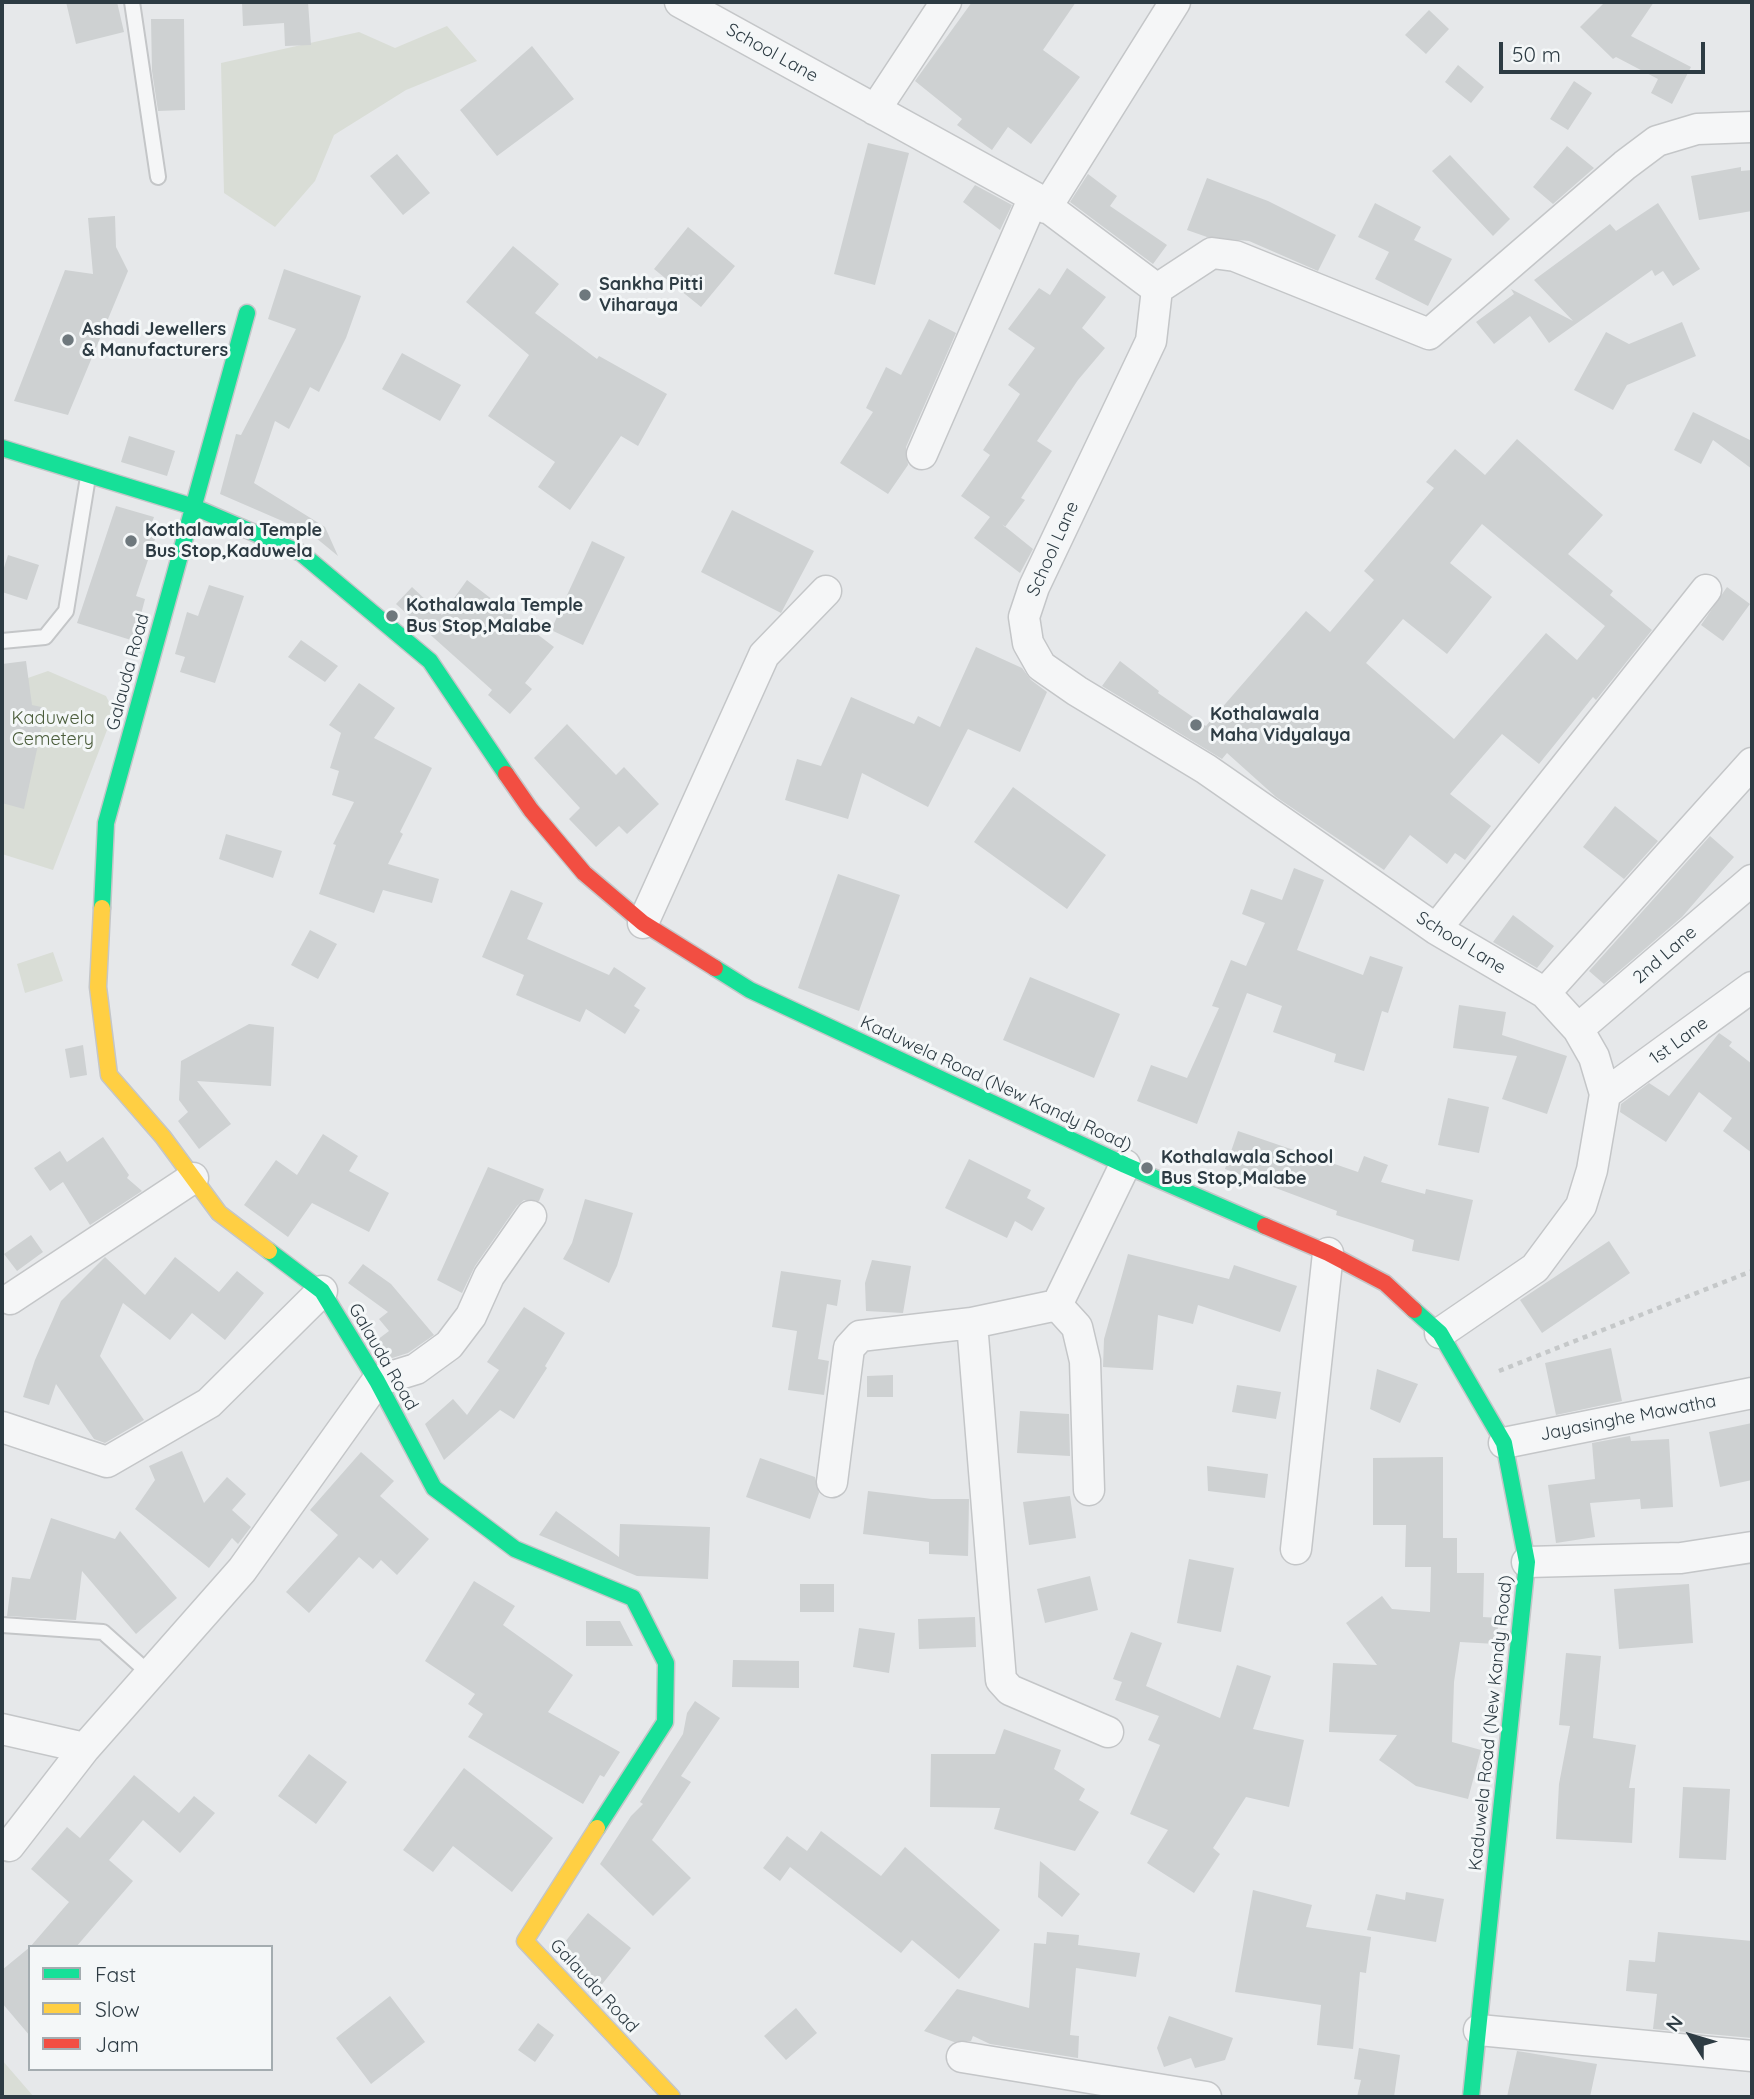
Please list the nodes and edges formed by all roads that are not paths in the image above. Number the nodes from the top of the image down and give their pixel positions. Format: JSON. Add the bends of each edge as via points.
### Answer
{"nodes":[{"id":1,"x":132,"y":2,"type":"edge"},
{"id":2,"x":680,"y":2,"type":"edge"},
{"id":3,"x":946,"y":2,"type":"edge"},
{"id":4,"x":1175,"y":2,"type":"edge"},
{"id":5,"x":875,"y":110,"type":"junction"},
{"id":6,"x":1752,"y":127,"type":"edge"},
{"id":7,"x":158,"y":177,"type":"dead end"},
{"id":8,"x":1040,"y":202,"type":"junction"},
{"id":9,"x":1157,"y":289,"type":"junction"},
{"id":10,"x":247,"y":313,"type":"dead end"},
{"id":11,"x":2,"y":448,"type":"edge"},
{"id":12,"x":922,"y":454,"type":"dead end"},
{"id":13,"x":88,"y":476,"type":"junction"},
{"id":14,"x":194,"y":507,"type":"junction"},
{"id":15,"x":1706,"y":590,"type":"dead end"},
{"id":16,"x":826,"y":591,"type":"dead end"},
{"id":17,"x":2,"y":641,"type":"edge"},
{"id":18,"x":1752,"y":763,"type":"edge"},
{"id":19,"x":1752,"y":880,"type":"edge"},
{"id":20,"x":643,"y":923,"type":"junction"},
{"id":21,"x":1436,"y":929,"type":"junction"},
{"id":22,"x":1752,"y":988,"type":"edge"},
{"id":23,"x":1545,"y":993,"type":"junction"},
{"id":24,"x":1578,"y":1030,"type":"junction"},
{"id":25,"x":1605,"y":1094,"type":"junction"},
{"id":26,"x":1125,"y":1165,"type":"junction"},
{"id":27,"x":193,"y":1178,"type":"junction"},
{"id":28,"x":531,"y":1216,"type":"dead end"},
{"id":29,"x":1328,"y":1253,"type":"junction"},
{"id":30,"x":322,"y":1291,"type":"junction"},
{"id":31,"x":10,"y":1299,"type":"dead end"},
{"id":32,"x":1057,"y":1305,"type":"junction"},
{"id":33,"x":972,"y":1324,"type":"junction"},
{"id":34,"x":1440,"y":1333,"type":"junction"},
{"id":35,"x":377,"y":1381,"type":"junction"},
{"id":36,"x":1752,"y":1393,"type":"edge"},
{"id":37,"x":2,"y":1427,"type":"edge"},
{"id":38,"x":1504,"y":1443,"type":"junction"},
{"id":39,"x":832,"y":1482,"type":"dead end"},
{"id":40,"x":1089,"y":1490,"type":"dead end"},
{"id":41,"x":1752,"y":1547,"type":"edge"},
{"id":42,"x":1296,"y":1549,"type":"dead end"},
{"id":43,"x":1527,"y":1562,"type":"junction"},
{"id":44,"x":2,"y":1625,"type":"edge"},
{"id":45,"x":150,"y":1674,"type":"junction"},
{"id":46,"x":2,"y":1728,"type":"edge"},
{"id":47,"x":1108,"y":1732,"type":"dead end"},
{"id":48,"x":85,"y":1748,"type":"junction"},
{"id":49,"x":9,"y":1846,"type":"dead end"},
{"id":50,"x":1479,"y":2030,"type":"junction"},
{"id":51,"x":1752,"y":2056,"type":"edge"},
{"id":52,"x":962,"y":2057,"type":"dead end"},
{"id":53,"x":672,"y":2097,"type":"edge"},
{"id":54,"x":1206,"y":2097,"type":"edge"},
{"id":55,"x":1471,"y":2097,"type":"edge"}],
"edges":[{"from":1,"to":7,"type":"lane"},
{"from":2,"to":5,"type":"street","name":"School Lane"},
{"from":3,"to":5,"type":"street"},
{"from":4,"to":8,"type":"street"},
{"from":5,"to":8,"type":"street","name":"School Lane"},
{"from":6,"to":9,"type":"street","via":[[1698,129],[1657,141],[1429,334],[1235,256],[1212,253]]},
{"from":8,"to":9,"type":"street","name":"School Lane"},
{"from":8,"to":12,"type":"street"},
{"from":9,"to":21,"type":"street","name":"School Lane","via":[[1151,341],[1034,587],[1024,617],[1028,643],[1041,666],[1206,769]]},
{"from":10,"to":14,"type":"main road","name":"Galauda Road"},
{"from":11,"to":13,"type":"main road","name":"Kaduwela Road (New Kandy Road)"},
{"from":13,"to":14,"type":"main road","name":"Kaduwela Road (New Kandy Road)"},
{"from":13,"to":17,"type":"lane","via":[[66,611],[45,636]]},
{"from":14,"to":20,"type":"main road","name":"Kaduwela Road (New Kandy Road)","via":[[301,554],[430,662],[531,810],[584,873]]},
{"from":14,"to":27,"type":"main road","name":"Galauda Road","via":[[106,823],[98,987],[109,1074]]},
{"from":15,"to":21,"type":"street"},
{"from":16,"to":20,"type":"street","via":[[764,655]]},
{"from":18,"to":23,"type":"street"},
{"from":19,"to":24,"type":"street","name":"2nd Lane"},
{"from":20,"to":26,"type":"main road","name":"Kaduwela Road (New Kandy Road)","via":[[750,990]]},
{"from":21,"to":23,"type":"street","name":"School Lane"},
{"from":22,"to":25,"type":"street","name":"1st Lane"},
{"from":23,"to":24,"type":"street","name":"School Lane"},
{"from":24,"to":25,"type":"street","name":"School Lane","via":[[1594,1057]]},
{"from":25,"to":34,"type":"street","name":"School Lane","via":[[1581,1206],[1535,1268]]},
{"from":26,"to":29,"type":"main road","name":"Kaduwela Road (New Kandy Road)"},
{"from":26,"to":32,"type":"street"},
{"from":27,"to":30,"type":"main road","name":"Galauda Road","via":[[219,1213]]},
{"from":27,"to":31,"type":"street"},
{"from":28,"to":35,"type":"street","via":[[449,1345],[416,1368]]},
{"from":29,"to":34,"type":"main road","name":"Kaduwela Road (New Kandy Road)","via":[[1385,1283]]},
{"from":29,"to":42,"type":"street"},
{"from":30,"to":35,"type":"main road","name":"Galauda Road"},
{"from":30,"to":37,"type":"street","via":[[209,1403],[107,1461]]},
{"from":32,"to":33,"type":"street"},
{"from":32,"to":40,"type":"street","via":[[1077,1326],[1085,1361]]},
{"from":33,"to":39,"type":"street","via":[[860,1336],[849,1348]]},
{"from":33,"to":47,"type":"street","via":[[1001,1680],[1010,1690]]},
{"from":34,"to":38,"type":"main road","name":"Kaduwela Road (New Kandy Road)"},
{"from":35,"to":45,"type":"street","via":[[242,1570]]},
{"from":35,"to":53,"type":"main road","name":"Galauda Road","via":[[434,1488],[515,1549],[633,1598],[666,1663],[665,1722],[525,1941]]},
{"from":36,"to":38,"type":"street","name":"Jayasinghe Mawatha"},
{"from":38,"to":43,"type":"main road","name":"Kaduwela Road (New Kandy Road)"},
{"from":41,"to":43,"type":"street","via":[[1681,1559]]},
{"from":43,"to":50,"type":"main road","name":"Kaduwela Road (New Kandy Road)"},
{"from":44,"to":45,"type":"lane","via":[[103,1632]]},
{"from":45,"to":48,"type":"street"},
{"from":46,"to":48,"type":"street"},
{"from":48,"to":49,"type":"street"},
{"from":50,"to":51,"type":"street"},
{"from":50,"to":55,"type":"main road","name":"Kaduwela Road (New Kandy Road)"},
{"from":52,"to":54,"type":"street"}]}
